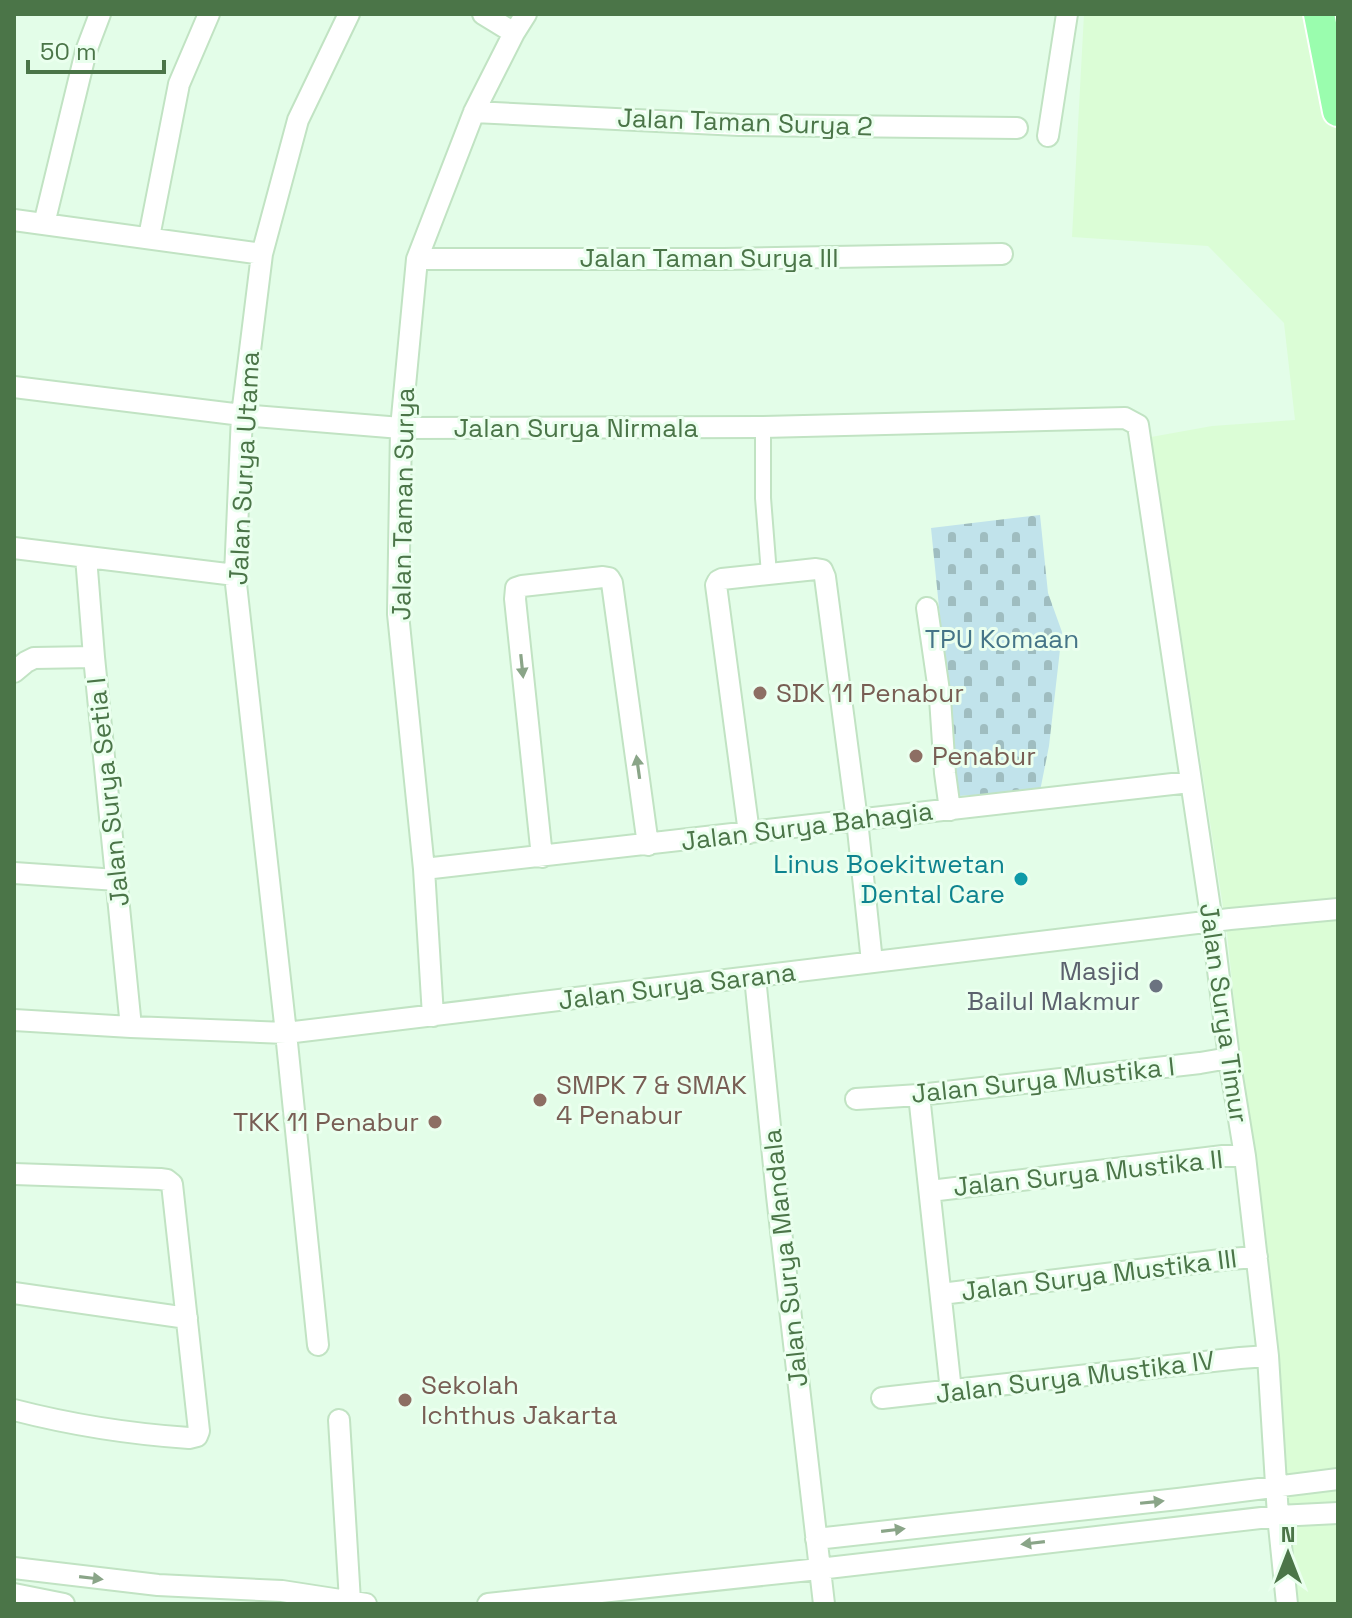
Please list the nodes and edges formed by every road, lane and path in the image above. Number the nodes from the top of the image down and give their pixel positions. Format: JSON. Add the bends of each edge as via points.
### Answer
{"nodes":[{"id":1,"x":100,"y":14,"type":"edge"},
{"id":2,"x":209,"y":14,"type":"edge"},
{"id":3,"x":349,"y":14,"type":"edge"},
{"id":4,"x":483,"y":14,"type":"edge"},
{"id":5,"x":526,"y":14,"type":"edge"},
{"id":6,"x":1067,"y":14,"type":"edge"},
{"id":7,"x":1319,"y":14,"type":"edge"},
{"id":8,"x":514,"y":33,"type":"junction"},
{"id":9,"x":1338,"y":111,"type":"edge"},
{"id":10,"x":474,"y":112,"type":"junction"},
{"id":11,"x":1017,"y":128,"type":"dead end"},
{"id":12,"x":1048,"y":136,"type":"dead end"},
{"id":13,"x":14,"y":220,"type":"edge"},
{"id":14,"x":44,"y":224,"type":"junction"},
{"id":15,"x":149,"y":237,"type":"junction"},
{"id":16,"x":262,"y":254,"type":"junction"},
{"id":17,"x":1002,"y":254,"type":"dead end"},
{"id":18,"x":417,"y":259,"type":"junction"},
{"id":19,"x":14,"y":387,"type":"edge"},
{"id":20,"x":242,"y":415,"type":"junction"},
{"id":21,"x":1138,"y":425,"type":"joint"},
{"id":22,"x":763,"y":427,"type":"junction"},
{"id":23,"x":401,"y":428,"type":"junction"},
{"id":24,"x":14,"y":548,"type":"edge"},
{"id":25,"x":86,"y":557,"type":"junction"},
{"id":26,"x":769,"y":574,"type":"junction"},
{"id":27,"x":235,"y":575,"type":"junction"},
{"id":28,"x":927,"y":608,"type":"dead end"},
{"id":29,"x":94,"y":657,"type":"junction"},
{"id":30,"x":14,"y":672,"type":"edge"},
{"id":31,"x":1190,"y":782,"type":"junction"},
{"id":32,"x":950,"y":810,"type":"junction"},
{"id":33,"x":857,"y":820,"type":"junction"},
{"id":34,"x":749,"y":833,"type":"junction"},
{"id":35,"x":648,"y":845,"type":"junction"},
{"id":36,"x":542,"y":857,"type":"junction"},
{"id":37,"x":424,"y":869,"type":"junction"},
{"id":38,"x":14,"y":873,"type":"edge"},
{"id":39,"x":117,"y":880,"type":"junction"},
{"id":40,"x":1338,"y":909,"type":"edge"},
{"id":41,"x":1212,"y":922,"type":"junction"},
{"id":42,"x":872,"y":962,"type":"junction"},
{"id":43,"x":755,"y":977,"type":"junction"},
{"id":44,"x":433,"y":1016,"type":"junction"},
{"id":45,"x":14,"y":1020,"type":"edge"},
{"id":46,"x":131,"y":1027,"type":"junction"},
{"id":47,"x":286,"y":1033,"type":"junction"},
{"id":48,"x":1229,"y":1058,"type":"junction"},
{"id":49,"x":919,"y":1095,"type":"junction"},
{"id":50,"x":856,"y":1099,"type":"dead end"},
{"id":51,"x":1245,"y":1156,"type":"junction"},
{"id":52,"x":14,"y":1174,"type":"edge"},
{"id":53,"x":930,"y":1191,"type":"junction"},
{"id":54,"x":1257,"y":1257,"type":"junction"},
{"id":55,"x":14,"y":1293,"type":"edge"},
{"id":56,"x":941,"y":1294,"type":"junction"},
{"id":57,"x":187,"y":1318,"type":"junction"},
{"id":58,"x":318,"y":1345,"type":"dead end"},
{"id":59,"x":1268,"y":1356,"type":"junction"},
{"id":60,"x":951,"y":1391,"type":"junction"},
{"id":61,"x":882,"y":1398,"type":"dead end"},
{"id":62,"x":14,"y":1410,"type":"edge"},
{"id":63,"x":339,"y":1420,"type":"dead end"},
{"id":64,"x":1338,"y":1479,"type":"edge"},
{"id":65,"x":1276,"y":1487,"type":"junction"},
{"id":66,"x":1081,"y":1509,"type":"junction"},
{"id":67,"x":1338,"y":1513,"type":"edge"},
{"id":68,"x":1278,"y":1516,"type":"junction"},
{"id":69,"x":1084,"y":1538,"type":"junction"},
{"id":70,"x":816,"y":1539,"type":"junction"},
{"id":71,"x":14,"y":1568,"type":"edge"},
{"id":72,"x":819,"y":1569,"type":"junction"},
{"id":73,"x":14,"y":1594,"type":"edge"},
{"id":74,"x":177,"y":1596,"type":"edge"},
{"id":75,"x":282,"y":1597,"type":"edge"},
{"id":76,"x":358,"y":1602,"type":"edge"},
{"id":77,"x":64,"y":1604,"type":"edge"},
{"id":78,"x":488,"y":1604,"type":"edge"},
{"id":79,"x":824,"y":1604,"type":"edge"},
{"id":80,"x":1287,"y":1604,"type":"edge"}],
"edges":[{"from":1,"to":14,"type":"street"},
{"from":2,"to":15,"type":"street","via":[[179,84]]},
{"from":3,"to":16,"type":"street","name":"Jalan Surya Utama","via":[[298,120]]},
{"from":4,"to":8,"type":"street"},
{"from":5,"to":8,"type":"street","name":"Jalan Taman Surya"},
{"from":6,"to":12,"type":"street"},
{"from":7,"to":9,"type":"main road"},
{"from":8,"to":10,"type":"street","name":"Jalan Taman Surya"},
{"from":10,"to":11,"type":"street","name":"Jalan Taman Surya 2","via":[[739,125]]},
{"from":10,"to":18,"type":"street","name":"Jalan Taman Surya"},
{"from":13,"to":14,"type":"street"},
{"from":14,"to":15,"type":"street"},
{"from":15,"to":16,"type":"street"},
{"from":16,"to":20,"type":"street","name":"Jalan Surya Utama"},
{"from":17,"to":18,"type":"street","name":"Jalan Taman Surya III"},
{"from":18,"to":23,"type":"street","name":"Jalan Taman Surya"},
{"from":19,"to":20,"type":"street","name":"Jalan Surya Nirmala"},
{"from":20,"to":23,"type":"street","name":"Jalan Surya Nirmala"},
{"from":20,"to":27,"type":"street","name":"Jalan Surya Utama"},
{"from":21,"to":22,"type":"street","name":"Jalan Surya Nirmala","via":[[1125,418]]},
{"from":21,"to":31,"type":"street","name":"Jalan Surya Timur"},
{"from":22,"to":23,"type":"street","name":"Jalan Surya Nirmala"},
{"from":22,"to":26,"type":"street"},
{"from":23,"to":37,"type":"street","name":"Jalan Taman Surya","via":[[398,614]]},
{"from":24,"to":25,"type":"street"},
{"from":25,"to":27,"type":"street"},
{"from":25,"to":29,"type":"street","name":"Jalan Surya Setia I"},
{"from":26,"to":33,"type":"street","via":[[816,569],[825,577]]},
{"from":26,"to":34,"type":"street","via":[[722,579],[716,585]]},
{"from":27,"to":47,"type":"street","name":"Jalan Surya Utama"},
{"from":28,"to":32,"type":"street"},
{"from":29,"to":30,"type":"street","via":[[34,658]]},
{"from":29,"to":39,"type":"street","name":"Jalan Surya Setia I"},
{"from":31,"to":32,"type":"street","name":"Jalan Surya Bahagia"},
{"from":31,"to":41,"type":"street","name":"Jalan Surya Timur"},
{"from":32,"to":33,"type":"street","name":"Jalan Surya Bahagia"},
{"from":33,"to":34,"type":"street","name":"Jalan Surya Bahagia"},
{"from":33,"to":42,"type":"street"},
{"from":34,"to":35,"type":"street","name":"Jalan Surya Bahagia"},
{"from":35,"to":36,"type":"street","name":"Jalan Surya Bahagia"},
{"from":35,"to":36,"type":"street","one_way":true,"via":[[612,583],[603,577],[522,586],[516,588],[515,599]]},
{"from":36,"to":37,"type":"street","name":"Jalan Surya Bahagia"},
{"from":37,"to":44,"type":"street","name":"Jalan Taman Surya"},
{"from":38,"to":39,"type":"street"},
{"from":39,"to":46,"type":"street","name":"Jalan Surya Setia I"},
{"from":40,"to":41,"type":"street","name":"Jalan Surya Sarana"},
{"from":41,"to":42,"type":"street","name":"Jalan Surya Sarana"},
{"from":41,"to":48,"type":"street","name":"Jalan Surya Timur"},
{"from":42,"to":43,"type":"street","name":"Jalan Surya Sarana"},
{"from":43,"to":44,"type":"street","name":"Jalan Surya Sarana"},
{"from":43,"to":70,"type":"street","name":"Jalan Surya Mandala"},
{"from":44,"to":47,"type":"street","name":"Jalan Surya Sarana"},
{"from":45,"to":46,"type":"street","name":"Jalan Surya Sarana"},
{"from":46,"to":47,"type":"street","name":"Jalan Surya Sarana"},
{"from":47,"to":58,"type":"street","name":"Jalan Surya Utama"},
{"from":48,"to":49,"type":"street","name":"Jalan Surya Mustika I"},
{"from":48,"to":51,"type":"street","name":"Jalan Surya Timur"},
{"from":49,"to":50,"type":"street","name":"Jalan Surya Mustika I"},
{"from":49,"to":53,"type":"street"},
{"from":51,"to":53,"type":"street","name":"Jalan Surya Mustika II"},
{"from":51,"to":54,"type":"street","name":"Jalan Surya Timur"},
{"from":52,"to":57,"type":"street","via":[[172,1184]]},
{"from":53,"to":56,"type":"street"},
{"from":54,"to":56,"type":"street","name":"Jalan Surya Mustika III"},
{"from":54,"to":59,"type":"street","name":"Jalan Surya Timur"},
{"from":55,"to":57,"type":"street"},
{"from":56,"to":60,"type":"street"},
{"from":57,"to":62,"type":"street","via":[[197,1436],[139,1434]]},
{"from":59,"to":60,"type":"street","name":"Jalan Surya Mustika IV"},
{"from":59,"to":65,"type":"street","name":"Jalan Surya Timur"},
{"from":60,"to":61,"type":"street","name":"Jalan Surya Mustika IV"},
{"from":63,"to":76,"type":"street"},
{"from":64,"to":65,"type":"street"},
{"from":66,"to":65,"type":"street","one_way":true},
{"from":65,"to":68,"type":"street","name":"Jalan Surya Timur"},
{"from":66,"to":69,"type":"street"},
{"from":70,"to":66,"type":"street","one_way":true},
{"from":67,"to":68,"type":"street"},
{"from":68,"to":69,"type":"street"},
{"from":68,"to":80,"type":"street","name":"Jalan Surya Timur"},
{"from":69,"to":72,"type":"street","one_way":true},
{"from":70,"to":72,"type":"street","name":"Jalan Surya Mandala"},
{"from":71,"to":74,"type":"street","one_way":true,"via":[[124,1582]]},
{"from":72,"to":78,"type":"street"},
{"from":72,"to":79,"type":"street","name":"Jalan Surya Mandala"},
{"from":73,"to":77,"type":"street"},
{"from":74,"to":75,"type":"street"},
{"from":75,"to":76,"type":"street"}]}
